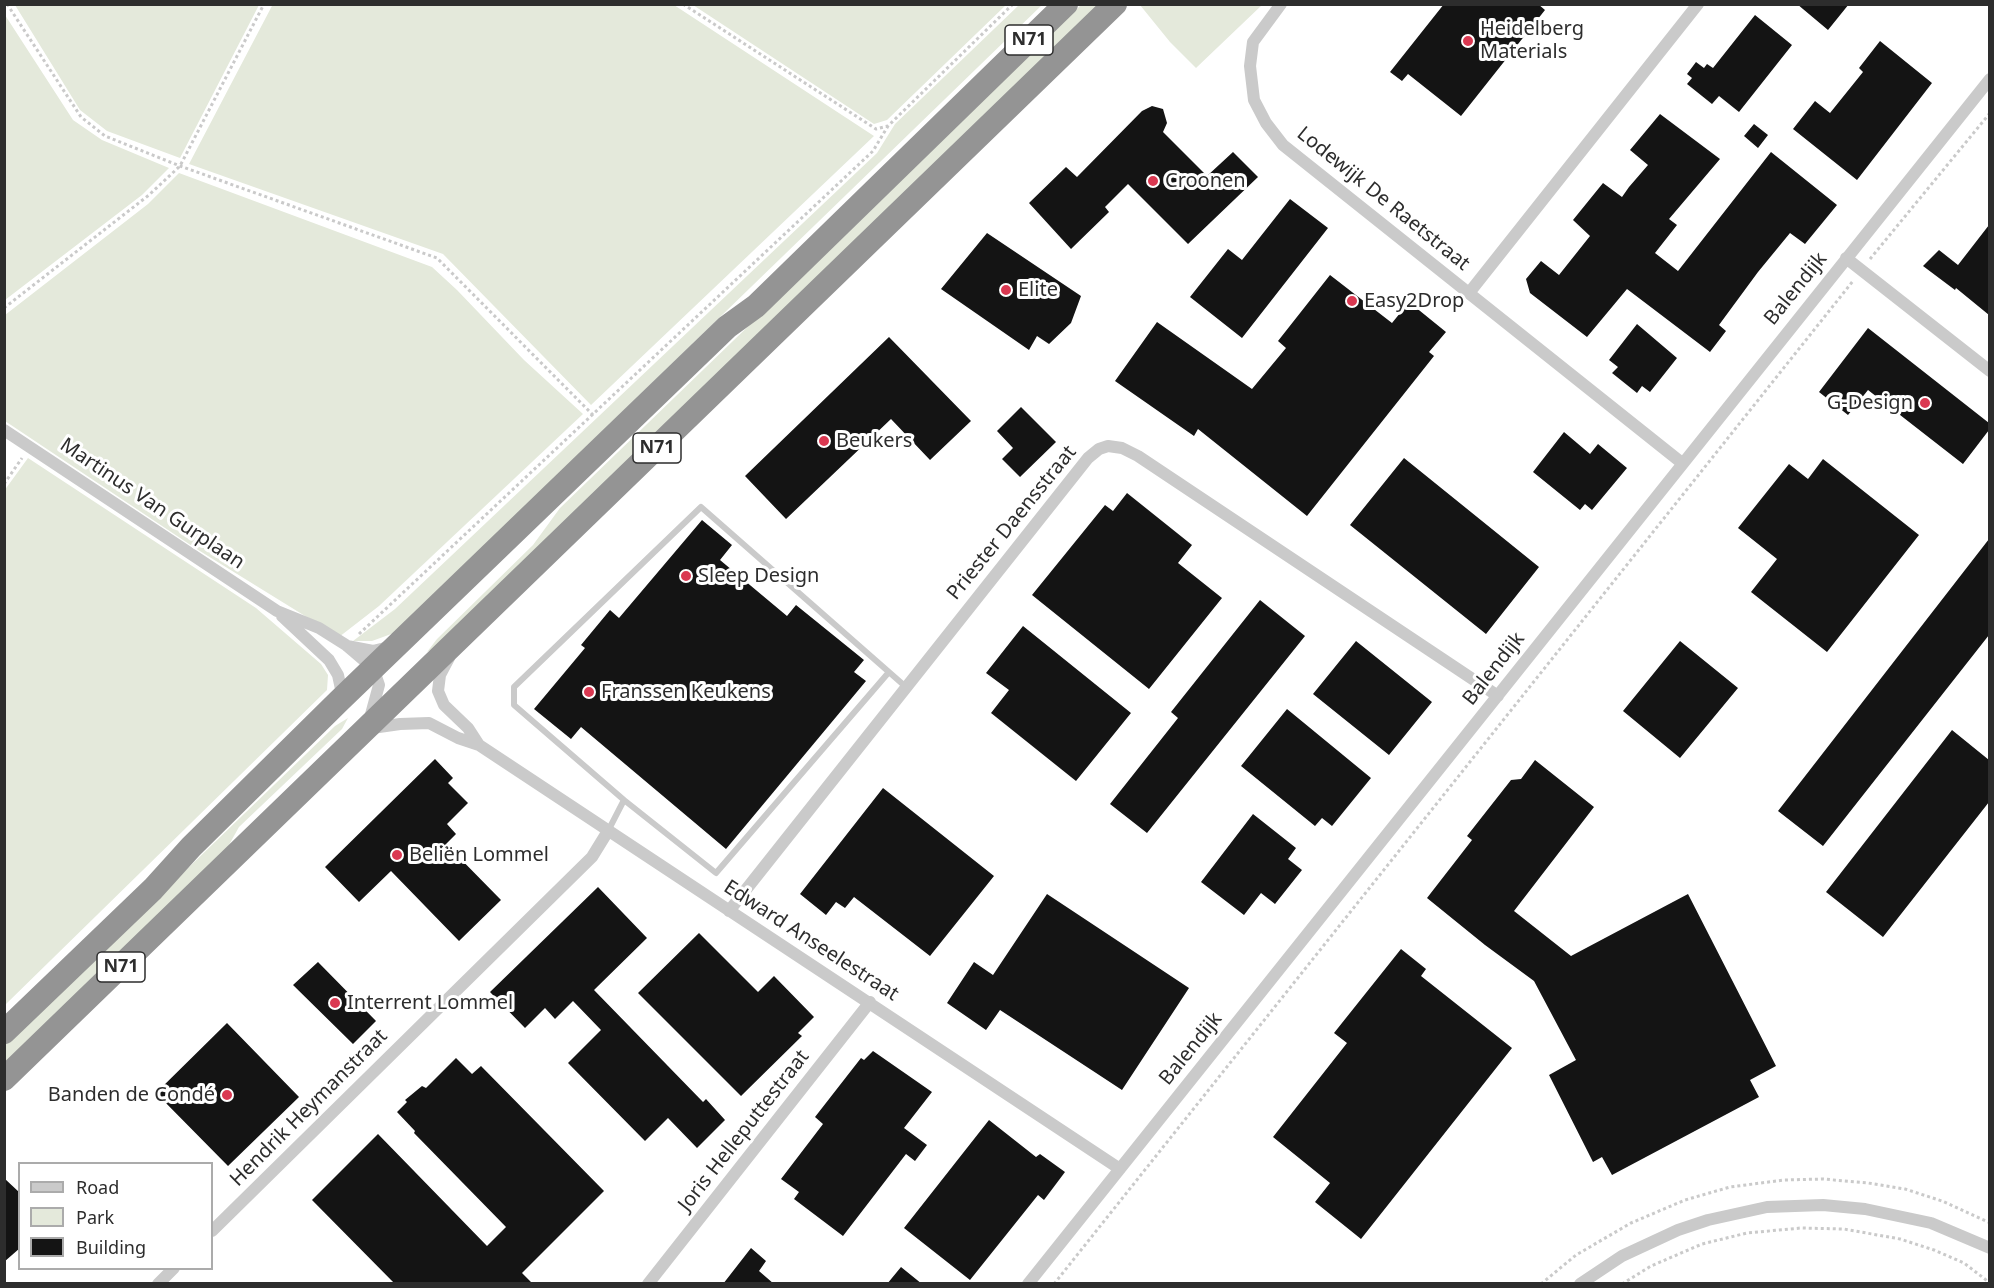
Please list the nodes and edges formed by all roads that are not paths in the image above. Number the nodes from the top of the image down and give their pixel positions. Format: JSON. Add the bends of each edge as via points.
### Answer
{"nodes":[{"id":1,"x":1066,"y":4,"type":"edge"},
{"id":2,"x":1116,"y":4,"type":"edge"},
{"id":3,"x":1281,"y":4,"type":"edge"},
{"id":4,"x":1698,"y":4,"type":"edge"},
{"id":5,"x":1989,"y":79,"type":"edge"},
{"id":6,"x":1846,"y":258,"type":"junction"},
{"id":7,"x":1468,"y":293,"type":"junction"},
{"id":8,"x":1989,"y":371,"type":"edge"},
{"id":9,"x":4,"y":430,"type":"edge"},
{"id":10,"x":1682,"y":463,"type":"junction"},
{"id":11,"x":277,"y":611,"type":"junction"},
{"id":12,"x":403,"y":639,"type":"junction"},
{"id":13,"x":459,"y":639,"type":"junction"},
{"id":14,"x":346,"y":645,"type":"junction"},
{"id":15,"x":373,"y":668,"type":"junction"},
{"id":16,"x":889,"y":672,"type":"junction"},
{"id":17,"x":906,"y":687,"type":"junction"},
{"id":18,"x":1498,"y":696,"type":"junction"},
{"id":19,"x":339,"y":701,"type":"junction"},
{"id":20,"x":367,"y":729,"type":"junction"},
{"id":21,"x":479,"y":745,"type":"junction"},
{"id":22,"x":624,"y":800,"type":"junction"},
{"id":23,"x":608,"y":831,"type":"junction"},
{"id":24,"x":729,"y":910,"type":"junction"},
{"id":25,"x":870,"y":1002,"type":"junction"},
{"id":26,"x":4,"y":1032,"type":"edge"},
{"id":27,"x":4,"y":1080,"type":"edge"},
{"id":28,"x":1120,"y":1169,"type":"junction"},
{"id":29,"x":213,"y":1230,"type":"edge"},
{"id":30,"x":1972,"y":1242,"type":"junction"},
{"id":31,"x":1989,"y":1248,"type":"edge"},
{"id":32,"x":1989,"y":1258,"type":"edge"},
{"id":33,"x":173,"y":1270,"type":"edge"},
{"id":34,"x":158,"y":1284,"type":"edge"},
{"id":35,"x":648,"y":1284,"type":"edge"},
{"id":36,"x":1029,"y":1284,"type":"edge"},
{"id":37,"x":1580,"y":1284,"type":"edge"}],
"edges":[{"from":1,"to":12,"type":"highway","number":"N71","via":[[756,306],[727,327]]},
{"from":2,"to":13,"type":"highway","number":"N71"},
{"from":3,"to":7,"type":"street","name":"Lodewijk De Raetstraat","via":[[1253,42],[1250,66],[1254,100],[1266,123],[1283,145]]},
{"from":4,"to":7,"type":"street","name":"Lodewijk De Raetstraat"},
{"from":5,"to":6,"type":"street","name":"Balendijk"},
{"from":6,"to":8,"type":"street"},
{"from":6,"to":10,"type":"street","name":"Balendijk"},
{"from":7,"to":10,"type":"street","name":"Lodewijk De Raetstraat"},
{"from":9,"to":11,"type":"street","name":"Martinus Van Gurplaan"},
{"from":10,"to":18,"type":"street","name":"Balendijk"},
{"from":11,"to":14,"type":"street","name":"Martinus Van Gurplaan","via":[[319,628]]},
{"from":11,"to":19,"type":"street","name":"Martinus Van Gurplaan","via":[[329,660],[338,675]]},
{"from":12,"to":14,"type":"street","name":"Martinus Van Gurplaan","via":[[373,651]]},
{"from":12,"to":15,"type":"highway","number":"N71"},
{"from":13,"to":20,"type":"highway","number":"N71"},
{"from":13,"to":21,"type":"street","name":"Edward Anseelestraat","via":[[440,675],[438,691],[444,705]]},
{"from":14,"to":15,"type":"street","name":"Martinus Van Gurplaan"},
{"from":15,"to":19,"type":"highway","number":"N71"},
{"from":15,"to":20,"type":"street","via":[[379,685]]},
{"from":16,"to":17,"type":"lane"},
{"from":16,"to":22,"type":"lane","via":[[716,873]]},
{"from":16,"to":22,"type":"lane","via":[[701,507],[514,687],[514,705]]},
{"from":17,"to":18,"type":"street","name":"Priester Daensstraat","via":[[1088,458],[1108,446],[1138,456]]},
{"from":17,"to":24,"type":"street","name":"Priester Daensstraat"},
{"from":18,"to":28,"type":"street","name":"Balendijk"},
{"from":19,"to":26,"type":"highway","number":"N71","via":[[153,889]]},
{"from":20,"to":21,"type":"street","name":"Edward Anseelestraat","via":[[429,723]]},
{"from":20,"to":27,"type":"highway","number":"N71"},
{"from":21,"to":23,"type":"street","name":"Edward Anseelestraat"},
{"from":22,"to":23,"type":"lane"},
{"from":23,"to":24,"type":"street","name":"Edward Anseelestraat"},
{"from":23,"to":29,"type":"street","name":"Hendrik Heymanstraat","via":[[592,857]]},
{"from":24,"to":25,"type":"street","name":"Edward Anseelestraat"},
{"from":25,"to":28,"type":"street","name":"Edward Anseelestraat"},
{"from":25,"to":35,"type":"street","name":"Joris Helleputtestraat"},
{"from":28,"to":36,"type":"street","name":"Balendijk"},
{"from":30,"to":31,"type":"street"},
{"from":30,"to":32,"type":"street"},
{"from":30,"to":37,"type":"street","via":[[1931,1224],[1865,1209],[1823,1205],[1767,1207],[1678,1230],[1622,1256]]},
{"from":33,"to":34,"type":"street"}]}
